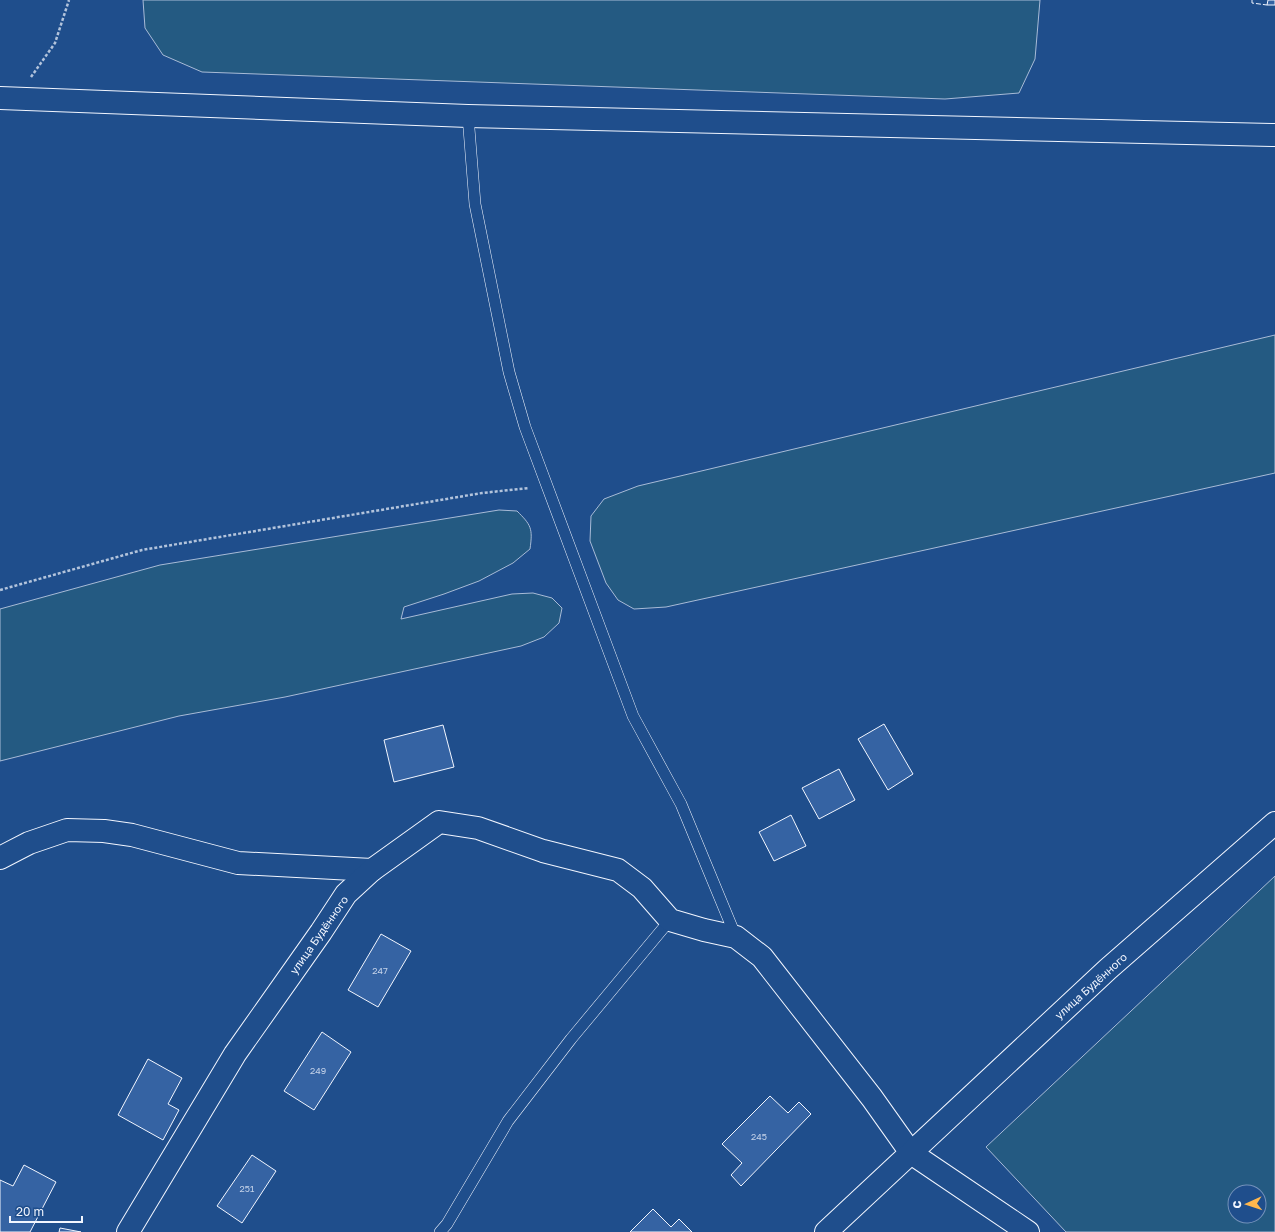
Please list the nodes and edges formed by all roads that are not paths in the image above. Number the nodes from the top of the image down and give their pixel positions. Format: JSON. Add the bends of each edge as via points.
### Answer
{"nodes":[{"id":1,"x":8,"y":98,"type":"edge"},
{"id":2,"x":468,"y":116,"type":"junction"},
{"id":3,"x":1275,"y":135,"type":"edge"},
{"id":4,"x":1275,"y":823,"type":"edge"},
{"id":5,"x":0,"y":858,"type":"edge"},
{"id":6,"x":372,"y":870,"type":"junction"},
{"id":7,"x":670,"y":920,"type":"junction"},
{"id":8,"x":736,"y":937,"type":"junction"},
{"id":9,"x":911,"y":1153,"type":"junction"},
{"id":10,"x":128,"y":1232,"type":"edge"},
{"id":11,"x":440,"y":1232,"type":"edge"},
{"id":12,"x":826,"y":1232,"type":"edge"},
{"id":13,"x":1028,"y":1232,"type":"edge"}],
"edges":[{"from":1,"to":2,"type":"street"},
{"from":2,"to":3,"type":"street"},
{"from":2,"to":8,"type":"lane","via":[[475,204],[510,372],[525,427],[634,716],[681,804]]},
{"from":4,"to":9,"type":"street","name":"улица Будённого","via":[[1108,969]]},
{"from":5,"to":6,"type":"street","via":[[29,843],[67,830],[104,831],[238,863]]},
{"from":6,"to":7,"type":"street","name":"улица Будённого","via":[[439,822],[478,828],[543,851],[618,870],[642,888]]},
{"from":6,"to":10,"type":"street","name":"улица Будённого","via":[[346,894],[235,1054]]},
{"from":7,"to":8,"type":"street"},
{"from":7,"to":11,"type":"lane","via":[[571,1039],[508,1121]]},
{"from":8,"to":9,"type":"street","via":[[762,957],[872,1098]]},
{"from":9,"to":12,"type":"street","name":"улица Будённого"},
{"from":9,"to":13,"type":"street"}]}
